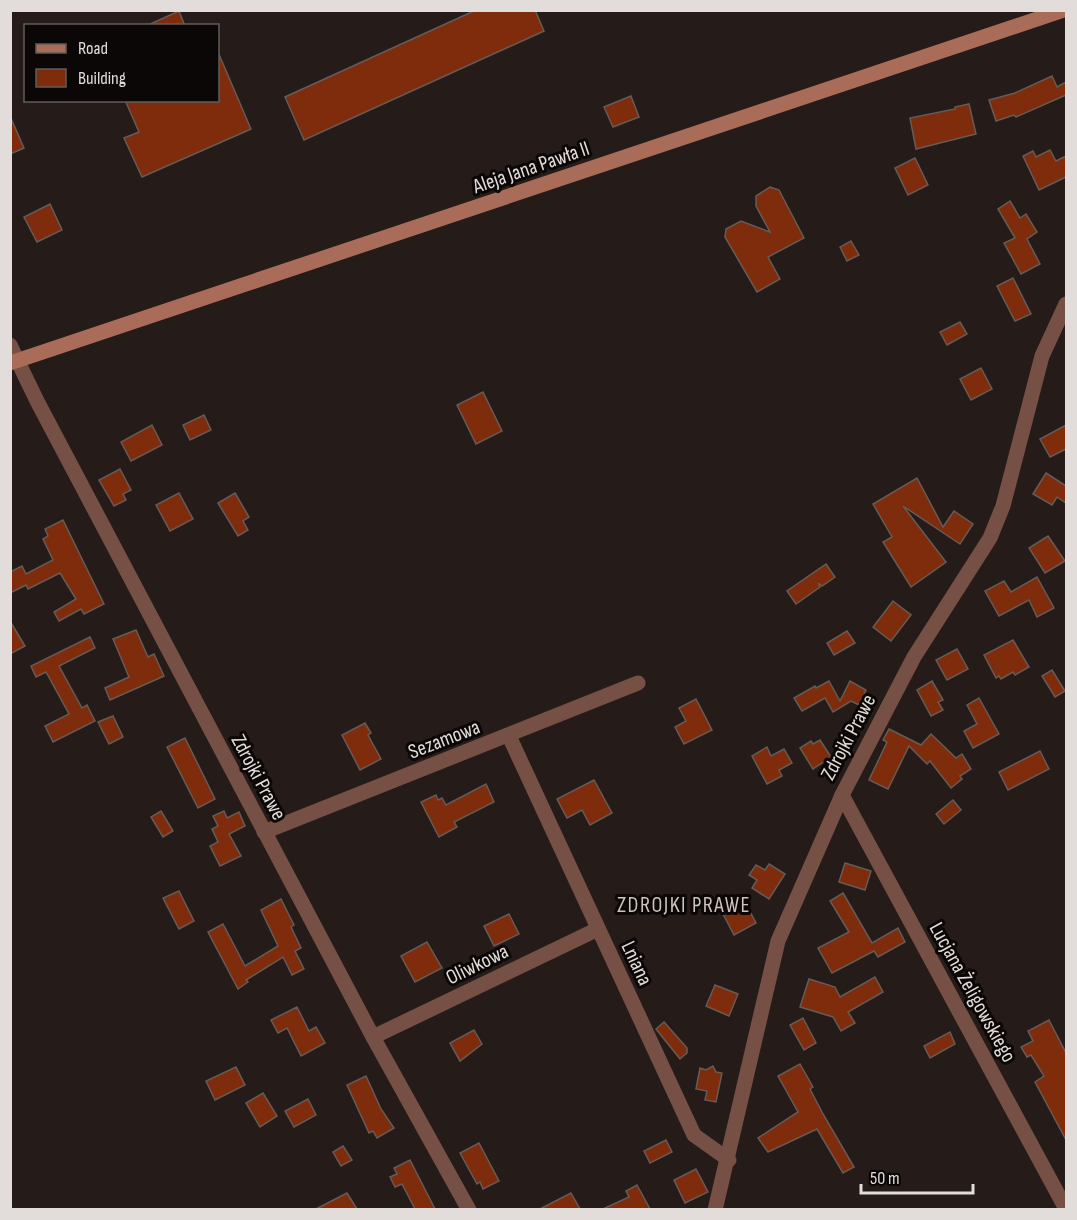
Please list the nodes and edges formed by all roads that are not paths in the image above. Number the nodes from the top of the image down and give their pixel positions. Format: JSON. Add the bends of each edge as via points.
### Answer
{"nodes":[{"id":1,"x":1064,"y":10,"type":"edge"},
{"id":2,"x":1066,"y":304,"type":"edge"},
{"id":3,"x":10,"y":345,"type":"edge"},
{"id":4,"x":14,"y":362,"type":"edge"},
{"id":5,"x":638,"y":683,"type":"dead end"},
{"id":6,"x":509,"y":736,"type":"junction"},
{"id":7,"x":842,"y":795,"type":"junction"},
{"id":8,"x":264,"y":832,"type":"junction"},
{"id":9,"x":598,"y":928,"type":"junction"},
{"id":10,"x":373,"y":1037,"type":"junction"},
{"id":11,"x":729,"y":1160,"type":"junction"},
{"id":12,"x":469,"y":1209,"type":"edge"},
{"id":13,"x":715,"y":1209,"type":"edge"},
{"id":14,"x":1066,"y":1209,"type":"edge"}],
"edges":[{"from":1,"to":4,"type":"main road","name":"Aleja Jana Pawła II"},
{"from":2,"to":7,"type":"street","name":"Zdrojki Prawe","via":[[1042,356],[1003,506],[990,537],[914,657]]},
{"from":3,"to":4,"type":"street","name":"Zdrojki Prawe"},
{"from":4,"to":8,"type":"street","name":"Zdrojki Prawe"},
{"from":5,"to":6,"type":"street","name":"Sezamowa"},
{"from":6,"to":8,"type":"street","name":"Sezamowa"},
{"from":6,"to":9,"type":"street","name":"Lniana"},
{"from":7,"to":11,"type":"street","name":"Zdrojki Prawe","via":[[778,940]]},
{"from":7,"to":14,"type":"street","name":"Lucjana Żeligowskiego"},
{"from":8,"to":10,"type":"street","name":"Zdrojki Prawe"},
{"from":9,"to":10,"type":"street","name":"Oliwkowa"},
{"from":9,"to":11,"type":"street","name":"Lniana","via":[[694,1135]]},
{"from":10,"to":12,"type":"street","name":"Zdrojki Prawe"},
{"from":11,"to":13,"type":"street","name":"Zdrojki Prawe"}]}
